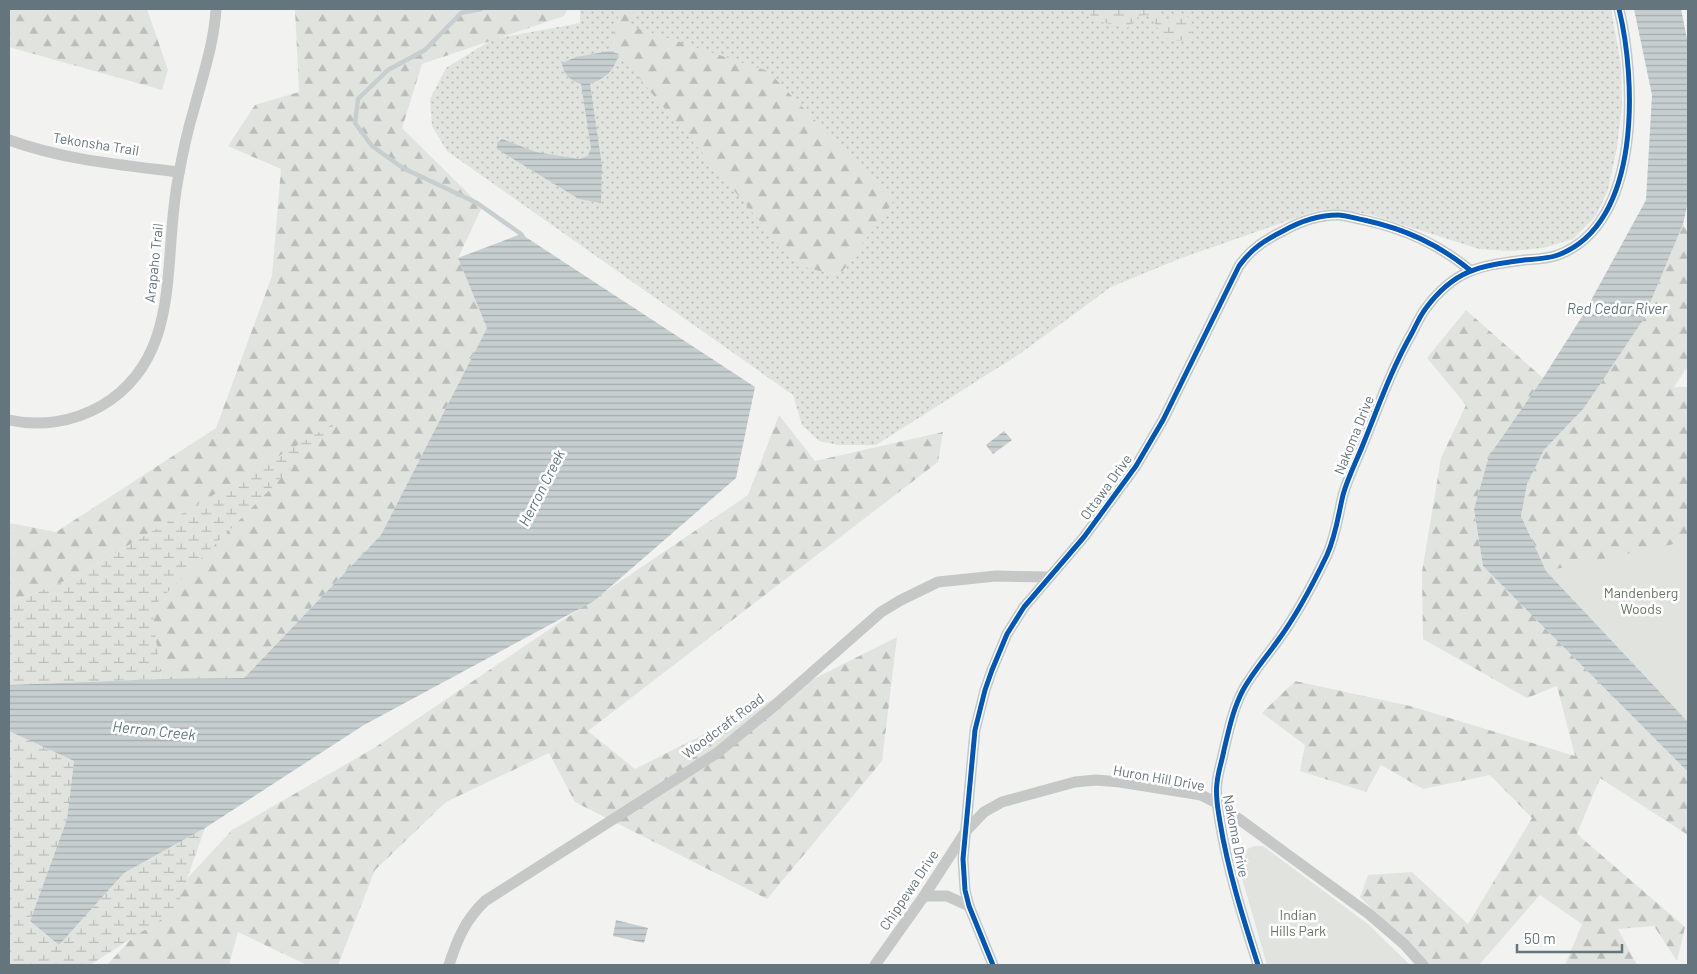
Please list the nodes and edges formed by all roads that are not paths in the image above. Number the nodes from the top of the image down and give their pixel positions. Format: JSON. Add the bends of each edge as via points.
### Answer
{"nodes":[{"id":1,"x":216,"y":9,"type":"edge"},
{"id":2,"x":1619,"y":9,"type":"edge"},
{"id":3,"x":9,"y":140,"type":"edge"},
{"id":4,"x":179,"y":172,"type":"junction"},
{"id":5,"x":1470,"y":270,"type":"junction"},
{"id":6,"x":9,"y":420,"type":"edge"},
{"id":7,"x":1049,"y":577,"type":"junction"},
{"id":8,"x":1217,"y":803,"type":"junction"},
{"id":9,"x":966,"y":831,"type":"junction"},
{"id":10,"x":924,"y":896,"type":"junction"},
{"id":11,"x":969,"y":906,"type":"junction"},
{"id":12,"x":449,"y":965,"type":"edge"},
{"id":13,"x":875,"y":965,"type":"edge"},
{"id":14,"x":993,"y":965,"type":"edge"},
{"id":15,"x":1258,"y":965,"type":"edge"},
{"id":16,"x":1422,"y":965,"type":"edge"}],
"edges":[{"from":1,"to":4,"type":"street","name":"Arapaho Trail","via":[[210,50]]},
{"from":2,"to":5,"type":"street","name":"Nakoma Drive","via":[[1629,73],[1628,128],[1612,201],[1591,232],[1556,256]]},
{"from":3,"to":4,"type":"street","name":"Tekonsha Trail","via":[[74,158]]},
{"from":4,"to":6,"type":"street","name":"Arapaho Trail","via":[[163,314],[156,343],[141,370],[120,392],[80,416],[50,423]]},
{"from":5,"to":7,"type":"street","name":"Ottawa Drive","via":[[1415,235],[1387,225],[1338,215],[1293,226],[1260,243],[1234,275],[1163,420],[1136,466],[1084,537]]},
{"from":5,"to":8,"type":"street","name":"Nakoma Drive","via":[[1425,309],[1392,370],[1348,480],[1328,553],[1298,610],[1249,679],[1235,707],[1217,781]]},
{"from":7,"to":9,"type":"street","name":"Ottawa Drive","via":[[1007,634],[985,690],[975,730]]},
{"from":7,"to":12,"type":"street","name":"Woodcraft Road","via":[[996,576],[938,582],[881,612],[717,753],[485,901],[462,929]]},
{"from":8,"to":9,"type":"street","name":"Huron Hill Drive","via":[[1201,795],[1108,780],[1086,780],[1002,802],[984,812]]},
{"from":8,"to":15,"type":"street","name":"Nakoma Drive","via":[[1230,873]]},
{"from":8,"to":16,"type":"street","name":"Huron Hill Drive","via":[[1369,914],[1404,944]]},
{"from":9,"to":10,"type":"street","name":"Chippewa Drive"},
{"from":9,"to":11,"type":"street","name":"Ottawa Drive","via":[[963,873]]},
{"from":10,"to":11,"type":"street","via":[[947,896]]},
{"from":10,"to":13,"type":"street","name":"Chippewa Drive"},
{"from":11,"to":14,"type":"street","name":"Ottawa Drive"}]}
